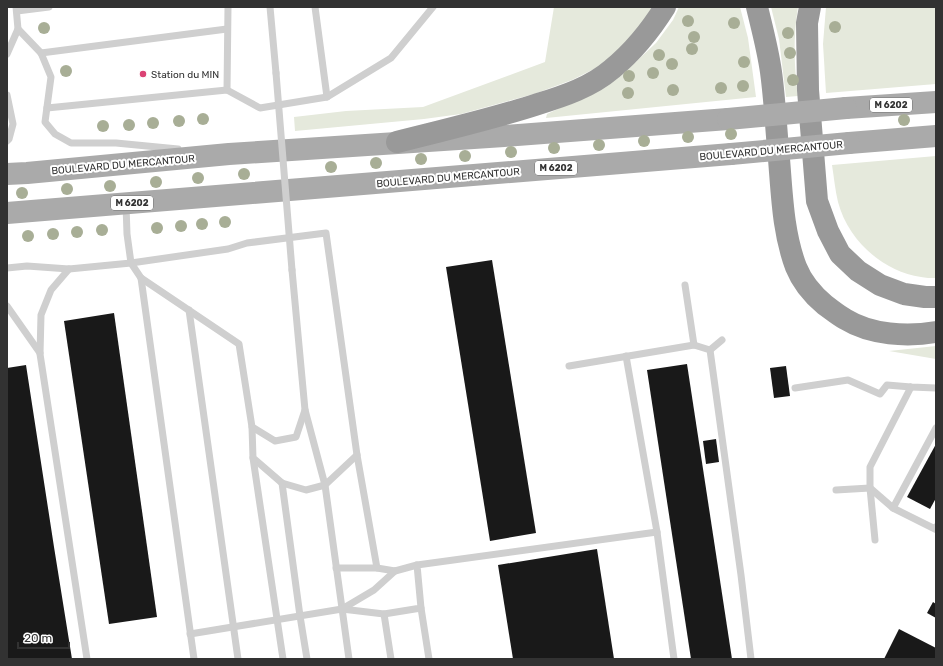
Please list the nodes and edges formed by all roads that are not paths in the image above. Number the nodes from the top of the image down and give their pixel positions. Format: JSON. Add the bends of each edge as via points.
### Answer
{"nodes":[{"id":1,"x":50,"y":7,"type":"edge"},
{"id":2,"x":228,"y":7,"type":"edge"},
{"id":3,"x":270,"y":7,"type":"edge"},
{"id":4,"x":315,"y":7,"type":"edge"},
{"id":5,"x":433,"y":7,"type":"edge"},
{"id":6,"x":665,"y":7,"type":"edge"},
{"id":7,"x":757,"y":7,"type":"edge"},
{"id":8,"x":810,"y":7,"type":"edge"},
{"id":9,"x":17,"y":9,"type":"edge"},
{"id":10,"x":18,"y":29,"type":"junction"},
{"id":11,"x":228,"y":29,"type":"junction"},
{"id":12,"x":41,"y":53,"type":"junction"},
{"id":13,"x":7,"y":54,"type":"edge"},
{"id":14,"x":227,"y":90,"type":"junction"},
{"id":15,"x":7,"y":95,"type":"edge"},
{"id":16,"x":327,"y":96,"type":"junction"},
{"id":17,"x":936,"y":102,"type":"edge"},
{"id":18,"x":47,"y":108,"type":"junction"},
{"id":19,"x":936,"y":136,"type":"edge"},
{"id":20,"x":7,"y":141,"type":"edge"},
{"id":21,"x":397,"y":142,"type":"junction"},
{"id":22,"x":229,"y":154,"type":"junction"},
{"id":23,"x":14,"y":175,"type":"edge"},
{"id":24,"x":126,"y":203,"type":"junction"},
{"id":25,"x":7,"y":213,"type":"edge"},
{"id":26,"x":131,"y":263,"type":"junction"},
{"id":27,"x":7,"y":268,"type":"edge"},
{"id":28,"x":69,"y":269,"type":"junction"},
{"id":29,"x":141,"y":278,"type":"junction"},
{"id":30,"x":685,"y":285,"type":"dead end"},
{"id":31,"x":936,"y":297,"type":"edge"},
{"id":32,"x":7,"y":306,"type":"edge"},
{"id":33,"x":188,"y":310,"type":"junction"},
{"id":34,"x":936,"y":332,"type":"edge"},
{"id":35,"x":722,"y":340,"type":"dead end"},
{"id":36,"x":694,"y":345,"type":"junction"},
{"id":37,"x":710,"y":350,"type":"junction"},
{"id":38,"x":40,"y":354,"type":"junction"},
{"id":39,"x":626,"y":356,"type":"junction"},
{"id":40,"x":569,"y":366,"type":"dead end"},
{"id":41,"x":795,"y":388,"type":"dead end"},
{"id":42,"x":910,"y":388,"type":"junction"},
{"id":43,"x":936,"y":388,"type":"edge"},
{"id":44,"x":305,"y":410,"type":"junction"},
{"id":45,"x":252,"y":427,"type":"junction"},
{"id":46,"x":936,"y":428,"type":"edge"},
{"id":47,"x":357,"y":455,"type":"junction"},
{"id":48,"x":253,"y":458,"type":"junction"},
{"id":49,"x":282,"y":483,"type":"junction"},
{"id":50,"x":325,"y":485,"type":"junction"},
{"id":51,"x":870,"y":488,"type":"junction"},
{"id":52,"x":836,"y":490,"type":"dead end"},
{"id":53,"x":893,"y":508,"type":"junction"},
{"id":54,"x":936,"y":527,"type":"edge"},
{"id":55,"x":657,"y":532,"type":"junction"},
{"id":56,"x":874,"y":540,"type":"dead end"},
{"id":57,"x":417,"y":565,"type":"junction"},
{"id":58,"x":336,"y":568,"type":"junction"},
{"id":59,"x":376,"y":568,"type":"junction"},
{"id":60,"x":395,"y":571,"type":"junction"},
{"id":61,"x":421,"y":608,"type":"junction"},
{"id":62,"x":342,"y":609,"type":"junction"},
{"id":63,"x":384,"y":614,"type":"junction"},
{"id":64,"x":300,"y":616,"type":"junction"},
{"id":65,"x":278,"y":620,"type":"junction"},
{"id":66,"x":233,"y":627,"type":"junction"},
{"id":67,"x":190,"y":634,"type":"junction"},
{"id":68,"x":87,"y":659,"type":"edge"},
{"id":69,"x":194,"y":659,"type":"edge"},
{"id":70,"x":238,"y":659,"type":"edge"},
{"id":71,"x":283,"y":659,"type":"edge"},
{"id":72,"x":307,"y":659,"type":"edge"},
{"id":73,"x":349,"y":659,"type":"edge"},
{"id":74,"x":391,"y":659,"type":"edge"},
{"id":75,"x":429,"y":659,"type":"edge"},
{"id":76,"x":674,"y":659,"type":"edge"},
{"id":77,"x":751,"y":659,"type":"edge"}],
"edges":[{"from":1,"to":9,"type":"lane"},
{"from":2,"to":11,"type":"lane"},
{"from":3,"to":44,"type":"lane","bridge":true},
{"from":4,"to":16,"type":"lane"},
{"from":5,"to":16,"type":"lane","via":[[391,58]]},
{"from":6,"to":21,"type":"highway","via":[[635,49],[611,70],[583,88],[520,110]]},
{"from":7,"to":34,"type":"highway","via":[[771,71],[785,222],[796,267],[802,279],[818,299],[845,320],[862,327],[903,334]]},
{"from":8,"to":31,"type":"highway","via":[[807,23],[808,90],[818,201],[828,230],[840,254],[858,271],[874,281],[904,294]]},
{"from":9,"to":10,"type":"lane"},
{"from":10,"to":12,"type":"lane"},
{"from":10,"to":13,"type":"lane"},
{"from":11,"to":12,"type":"lane"},
{"from":11,"to":14,"type":"lane"},
{"from":12,"to":18,"type":"lane","via":[[51,77]]},
{"from":14,"to":16,"type":"lane","via":[[260,108]]},
{"from":14,"to":18,"type":"lane"},
{"from":15,"to":20,"type":"lane","via":[[13,124]]},
{"from":17,"to":21,"type":"main road","name":"BOULEVARD DU MERCANTOUR","number":"M 6202","bridge":true},
{"from":18,"to":22,"type":"lane","via":[[45,122],[55,134],[71,143],[116,143]]},
{"from":19,"to":24,"type":"main road","name":"BOULEVARD DU MERCANTOUR","number":"M 6202","bridge":true},
{"from":21,"to":22,"type":"main road","name":"BOULEVARD DU MERCANTOUR","number":"M 6202"},
{"from":22,"to":23,"type":"main road","name":"BOULEVARD DU MERCANTOUR","number":"M 6202"},
{"from":24,"to":25,"type":"main road","name":"BOULEVARD DU MERCANTOUR","number":"M 6202"},
{"from":24,"to":26,"type":"lane"},
{"from":26,"to":28,"type":"lane"},
{"from":26,"to":29,"type":"lane"},
{"from":26,"to":47,"type":"lane","via":[[228,250],[247,243],[326,233]]},
{"from":27,"to":28,"type":"lane","via":[[27,266]]},
{"from":28,"to":38,"type":"lane","via":[[51,290],[41,315]]},
{"from":29,"to":33,"type":"lane"},
{"from":29,"to":67,"type":"lane"},
{"from":30,"to":36,"type":"lane"},
{"from":32,"to":38,"type":"lane"},
{"from":33,"to":45,"type":"lane","via":[[239,344]]},
{"from":33,"to":66,"type":"lane"},
{"from":35,"to":37,"type":"lane"},
{"from":36,"to":37,"type":"lane"},
{"from":36,"to":39,"type":"lane"},
{"from":37,"to":77,"type":"lane"},
{"from":38,"to":68,"type":"lane"},
{"from":39,"to":40,"type":"lane"},
{"from":39,"to":55,"type":"lane"},
{"from":41,"to":42,"type":"lane","via":[[848,380],[880,394],[887,385]]},
{"from":42,"to":43,"type":"lane"},
{"from":42,"to":51,"type":"lane","via":[[870,467]]},
{"from":44,"to":45,"type":"lane","via":[[296,437],[275,441]]},
{"from":44,"to":50,"type":"lane"},
{"from":45,"to":48,"type":"lane"},
{"from":46,"to":53,"type":"lane"},
{"from":47,"to":50,"type":"lane"},
{"from":47,"to":59,"type":"lane"},
{"from":48,"to":49,"type":"lane"},
{"from":48,"to":65,"type":"lane"},
{"from":49,"to":50,"type":"lane","via":[[306,490]]},
{"from":49,"to":64,"type":"lane"},
{"from":50,"to":58,"type":"lane"},
{"from":51,"to":52,"type":"lane"},
{"from":51,"to":53,"type":"lane"},
{"from":51,"to":56,"type":"lane"},
{"from":53,"to":54,"type":"lane","via":[[935,529]]},
{"from":55,"to":57,"type":"lane"},
{"from":55,"to":76,"type":"lane"},
{"from":57,"to":60,"type":"lane"},
{"from":57,"to":61,"type":"lane"},
{"from":58,"to":59,"type":"lane"},
{"from":58,"to":62,"type":"lane"},
{"from":59,"to":60,"type":"lane"},
{"from":60,"to":62,"type":"lane","via":[[374,590]]},
{"from":61,"to":63,"type":"lane"},
{"from":61,"to":75,"type":"lane"},
{"from":62,"to":63,"type":"lane"},
{"from":62,"to":64,"type":"lane"},
{"from":62,"to":73,"type":"lane"},
{"from":63,"to":74,"type":"lane"},
{"from":64,"to":65,"type":"lane"},
{"from":64,"to":72,"type":"lane"},
{"from":65,"to":66,"type":"lane"},
{"from":65,"to":71,"type":"lane"},
{"from":66,"to":67,"type":"lane"},
{"from":66,"to":70,"type":"lane"},
{"from":67,"to":69,"type":"lane"}]}
